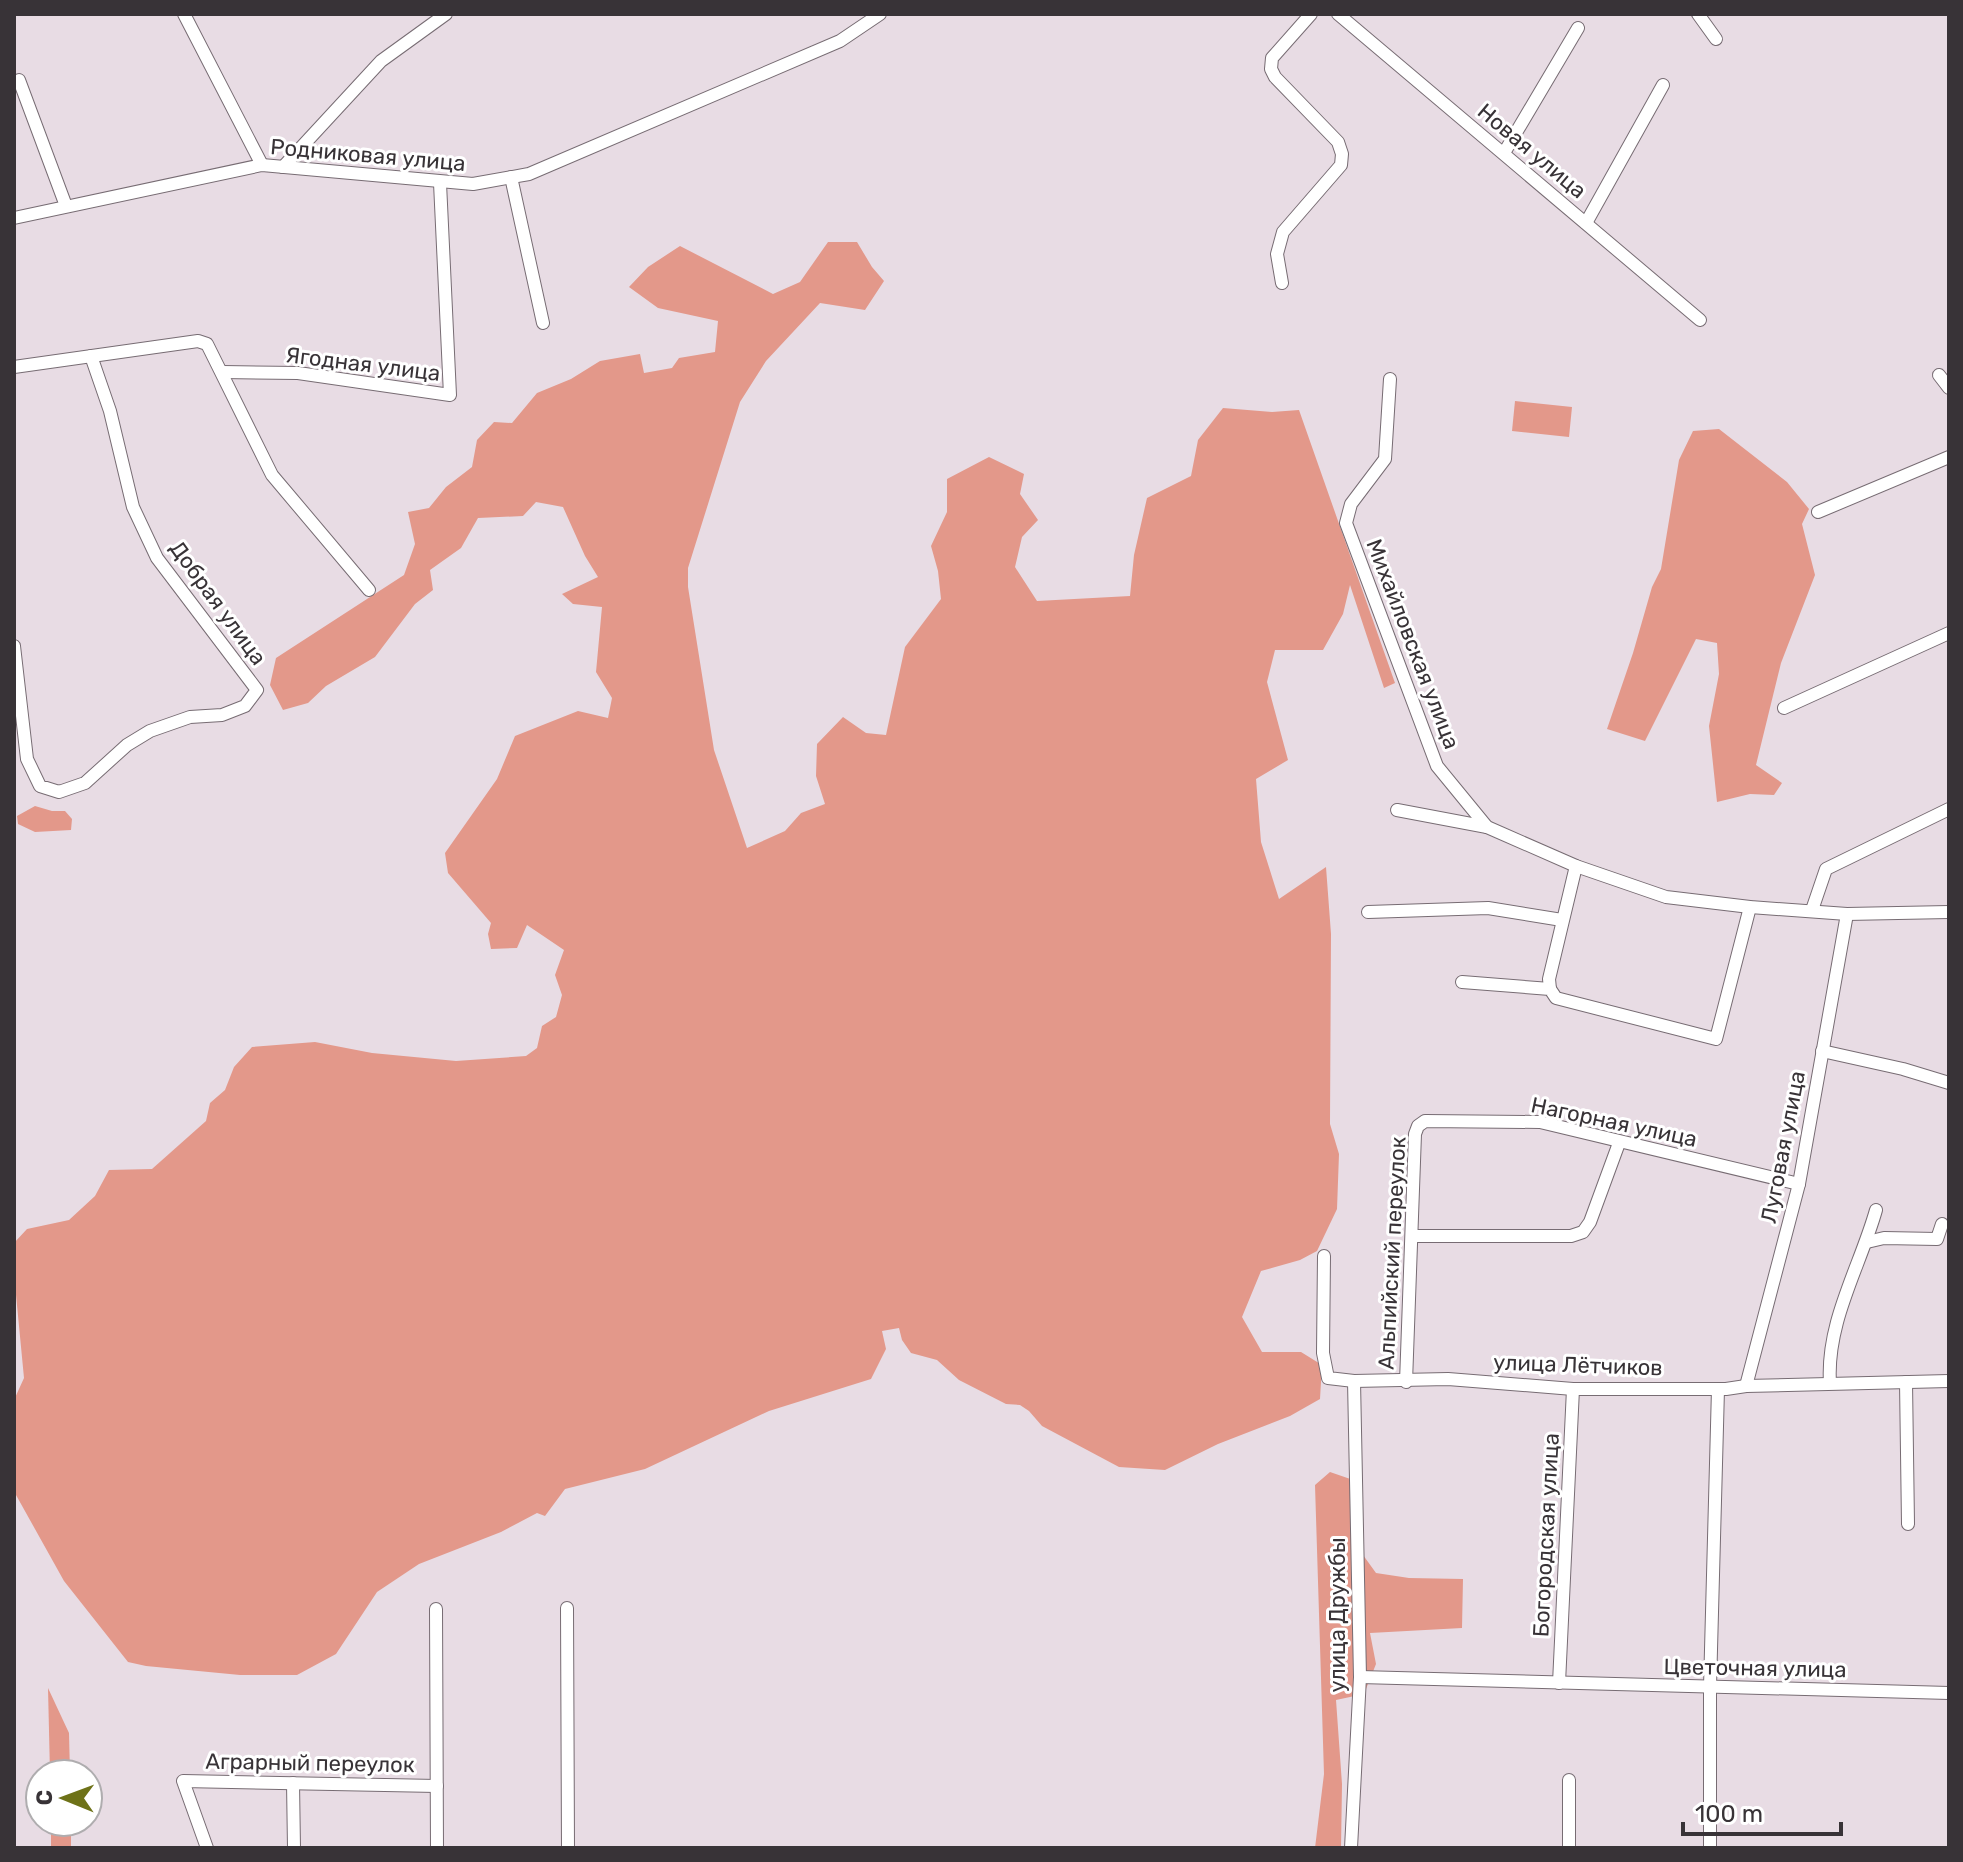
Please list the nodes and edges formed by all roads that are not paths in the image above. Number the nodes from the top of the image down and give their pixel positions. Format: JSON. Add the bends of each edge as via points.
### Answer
{"nodes":[{"id":1,"x":184,"y":14,"type":"edge"},
{"id":2,"x":446,"y":14,"type":"edge"},
{"id":3,"x":880,"y":14,"type":"edge"},
{"id":4,"x":1311,"y":14,"type":"edge"},
{"id":5,"x":1338,"y":14,"type":"edge"},
{"id":6,"x":1698,"y":14,"type":"edge"},
{"id":7,"x":1578,"y":28,"type":"dead end"},
{"id":8,"x":1716,"y":39,"type":"dead end"},
{"id":9,"x":19,"y":80,"type":"dead end"},
{"id":10,"x":1663,"y":85,"type":"dead end"},
{"id":11,"x":1504,"y":153,"type":"junction"},
{"id":12,"x":262,"y":165,"type":"junction"},
{"id":13,"x":283,"y":167,"type":"junction"},
{"id":14,"x":511,"y":177,"type":"junction"},
{"id":15,"x":440,"y":183,"type":"junction"},
{"id":16,"x":66,"y":206,"type":"junction"},
{"id":17,"x":14,"y":218,"type":"edge"},
{"id":18,"x":1586,"y":223,"type":"junction"},
{"id":19,"x":1282,"y":283,"type":"dead end"},
{"id":20,"x":1700,"y":320,"type":"dead end"},
{"id":21,"x":543,"y":323,"type":"dead end"},
{"id":22,"x":91,"y":356,"type":"junction"},
{"id":23,"x":14,"y":367,"type":"edge"},
{"id":24,"x":223,"y":372,"type":"junction"},
{"id":25,"x":1939,"y":375,"type":"dead end"},
{"id":26,"x":1390,"y":379,"type":"dead end"},
{"id":27,"x":1949,"y":388,"type":"edge"},
{"id":28,"x":1949,"y":457,"type":"edge"},
{"id":29,"x":1818,"y":512,"type":"dead end"},
{"id":30,"x":369,"y":590,"type":"dead end"},
{"id":31,"x":1949,"y":633,"type":"edge"},
{"id":32,"x":14,"y":646,"type":"edge"},
{"id":33,"x":1784,"y":708,"type":"dead end"},
{"id":34,"x":1949,"y":809,"type":"edge"},
{"id":35,"x":1397,"y":810,"type":"dead end"},
{"id":36,"x":1487,"y":827,"type":"junction"},
{"id":37,"x":1576,"y":866,"type":"junction"},
{"id":38,"x":1750,"y":907,"type":"junction"},
{"id":39,"x":1812,"y":910,"type":"junction"},
{"id":40,"x":1368,"y":912,"type":"dead end"},
{"id":41,"x":1949,"y":912,"type":"edge"},
{"id":42,"x":1847,"y":914,"type":"junction"},
{"id":43,"x":1562,"y":920,"type":"junction"},
{"id":44,"x":1462,"y":982,"type":"dead end"},
{"id":45,"x":1550,"y":989,"type":"junction"},
{"id":46,"x":1822,"y":1051,"type":"junction"},
{"id":47,"x":1949,"y":1083,"type":"edge"},
{"id":48,"x":1418,"y":1126,"type":"joint"},
{"id":49,"x":1619,"y":1143,"type":"junction"},
{"id":50,"x":1799,"y":1184,"type":"junction"},
{"id":51,"x":1876,"y":1210,"type":"dead end"},
{"id":52,"x":1942,"y":1224,"type":"dead end"},
{"id":53,"x":1412,"y":1236,"type":"junction"},
{"id":54,"x":1867,"y":1242,"type":"junction"},
{"id":55,"x":1324,"y":1256,"type":"dead end"},
{"id":56,"x":1354,"y":1381,"type":"junction"},
{"id":57,"x":1949,"y":1381,"type":"edge"},
{"id":58,"x":1406,"y":1382,"type":"junction"},
{"id":59,"x":1906,"y":1382,"type":"junction"},
{"id":60,"x":1830,"y":1383,"type":"junction"},
{"id":61,"x":1746,"y":1386,"type":"junction"},
{"id":62,"x":1573,"y":1389,"type":"junction"},
{"id":63,"x":1718,"y":1389,"type":"junction"},
{"id":64,"x":1908,"y":1524,"type":"dead end"},
{"id":65,"x":567,"y":1608,"type":"dead end"},
{"id":66,"x":436,"y":1609,"type":"dead end"},
{"id":67,"x":1360,"y":1677,"type":"junction"},
{"id":68,"x":1559,"y":1683,"type":"junction"},
{"id":69,"x":1710,"y":1687,"type":"junction"},
{"id":70,"x":1949,"y":1693,"type":"edge"},
{"id":71,"x":1569,"y":1780,"type":"dead end"},
{"id":72,"x":293,"y":1783,"type":"junction"},
{"id":73,"x":437,"y":1786,"type":"junction"},
{"id":74,"x":207,"y":1848,"type":"edge"},
{"id":75,"x":294,"y":1848,"type":"edge"},
{"id":76,"x":437,"y":1848,"type":"edge"},
{"id":77,"x":568,"y":1848,"type":"edge"},
{"id":78,"x":1351,"y":1848,"type":"edge"},
{"id":79,"x":1569,"y":1848,"type":"edge"},
{"id":80,"x":1710,"y":1848,"type":"edge"}],
"edges":[{"from":1,"to":12,"type":"street"},
{"from":2,"to":13,"type":"street","via":[[381,61]]},
{"from":3,"to":14,"type":"street","name":"Родниковая улица","via":[[840,41],[743,84]]},
{"from":4,"to":19,"type":"street","via":[[1272,58],[1271,69],[1338,142],[1341,165],[1283,232],[1277,254]]},
{"from":5,"to":11,"type":"street","name":"Новая улица"},
{"from":6,"to":8,"type":"street"},
{"from":7,"to":11,"type":"street"},
{"from":9,"to":16,"type":"street"},
{"from":10,"to":18,"type":"street"},
{"from":11,"to":18,"type":"street","name":"Новая улица"},
{"from":12,"to":13,"type":"street","name":"Родниковая улица"},
{"from":12,"to":16,"type":"street","name":"Родниковая улица"},
{"from":13,"to":15,"type":"street","name":"Родниковая улица"},
{"from":14,"to":15,"type":"street","name":"Родниковая улица"},
{"from":14,"to":21,"type":"street"},
{"from":15,"to":24,"type":"street","name":"Ягодная улица","via":[[450,395],[298,373]]},
{"from":16,"to":17,"type":"street","name":"Родниковая улица"},
{"from":18,"to":20,"type":"street","name":"Новая улица"},
{"from":22,"to":23,"type":"street"},
{"from":22,"to":24,"type":"street","via":[[198,341],[207,344]]},
{"from":22,"to":32,"type":"street","name":"Добрая улица","via":[[133,507],[157,558],[257,690],[245,706],[222,715],[190,717],[150,731],[85,783],[59,792],[40,786],[27,759]]},
{"from":24,"to":30,"type":"street","via":[[272,475]]},
{"from":25,"to":27,"type":"street"},
{"from":26,"to":36,"type":"street","name":"Михайловская улица","via":[[1385,459],[1351,504],[1346,523],[1437,766]]},
{"from":28,"to":29,"type":"street"},
{"from":31,"to":33,"type":"street"},
{"from":34,"to":39,"type":"street","via":[[1826,869]]},
{"from":35,"to":36,"type":"street"},
{"from":36,"to":37,"type":"street","name":"Михайловская улица"},
{"from":37,"to":38,"type":"street","name":"Михайловская улица","via":[[1666,897]]},
{"from":37,"to":43,"type":"street"},
{"from":38,"to":39,"type":"street","name":"Михайловская улица"},
{"from":38,"to":45,"type":"street","via":[[1716,1039],[1556,998]]},
{"from":39,"to":42,"type":"street","name":"Михайловская улица"},
{"from":40,"to":43,"type":"street","via":[[1488,908]]},
{"from":41,"to":42,"type":"street","name":"Михайловская улица"},
{"from":42,"to":46,"type":"street","name":"Луговая улица"},
{"from":43,"to":45,"type":"street"},
{"from":44,"to":45,"type":"street"},
{"from":46,"to":47,"type":"street"},
{"from":46,"to":50,"type":"street","name":"Луговая улица"},
{"from":48,"to":49,"type":"street","name":"Нагорная улица","via":[[1425,1121],[1540,1122]]},
{"from":48,"to":53,"type":"street","name":"Альпийский переулок"},
{"from":49,"to":50,"type":"street","name":"Нагорная улица"},
{"from":49,"to":53,"type":"street","via":[[1583,1232]]},
{"from":50,"to":61,"type":"street","name":"Луговая улица"},
{"from":51,"to":54,"type":"street"},
{"from":52,"to":54,"type":"street","via":[[1937,1239]]},
{"from":53,"to":58,"type":"street","name":"Альпийский переулок"},
{"from":54,"to":60,"type":"street","via":[[1833,1339]]},
{"from":55,"to":56,"type":"street","name":"улица Лётчиков","via":[[1323,1353],[1328,1378]]},
{"from":56,"to":58,"type":"street","name":"улица Лётчиков"},
{"from":56,"to":67,"type":"street","name":"улица Дружбы"},
{"from":57,"to":59,"type":"street","name":"улица Лётчиков"},
{"from":58,"to":62,"type":"street","name":"улица Лётчиков","via":[[1448,1379]]},
{"from":59,"to":60,"type":"street","name":"улица Лётчиков"},
{"from":59,"to":64,"type":"street"},
{"from":60,"to":61,"type":"street","name":"улица Лётчиков"},
{"from":61,"to":63,"type":"street","name":"улица Лётчиков"},
{"from":62,"to":63,"type":"street","name":"улица Лётчиков"},
{"from":62,"to":68,"type":"street","name":"Богородская улица"},
{"from":63,"to":69,"type":"street"},
{"from":65,"to":77,"type":"street"},
{"from":66,"to":73,"type":"street"},
{"from":67,"to":68,"type":"street","name":"Цветочная улица"},
{"from":67,"to":78,"type":"street","name":"улица Дружбы"},
{"from":68,"to":69,"type":"street","name":"Цветочная улица"},
{"from":69,"to":70,"type":"street","name":"Цветочная улица"},
{"from":69,"to":80,"type":"street"},
{"from":71,"to":79,"type":"street"},
{"from":72,"to":73,"type":"street","name":"Аграрный переулок"},
{"from":72,"to":74,"type":"street","name":"Аграрный переулок","via":[[183,1781]]},
{"from":72,"to":75,"type":"street"},
{"from":73,"to":76,"type":"street"}]}
